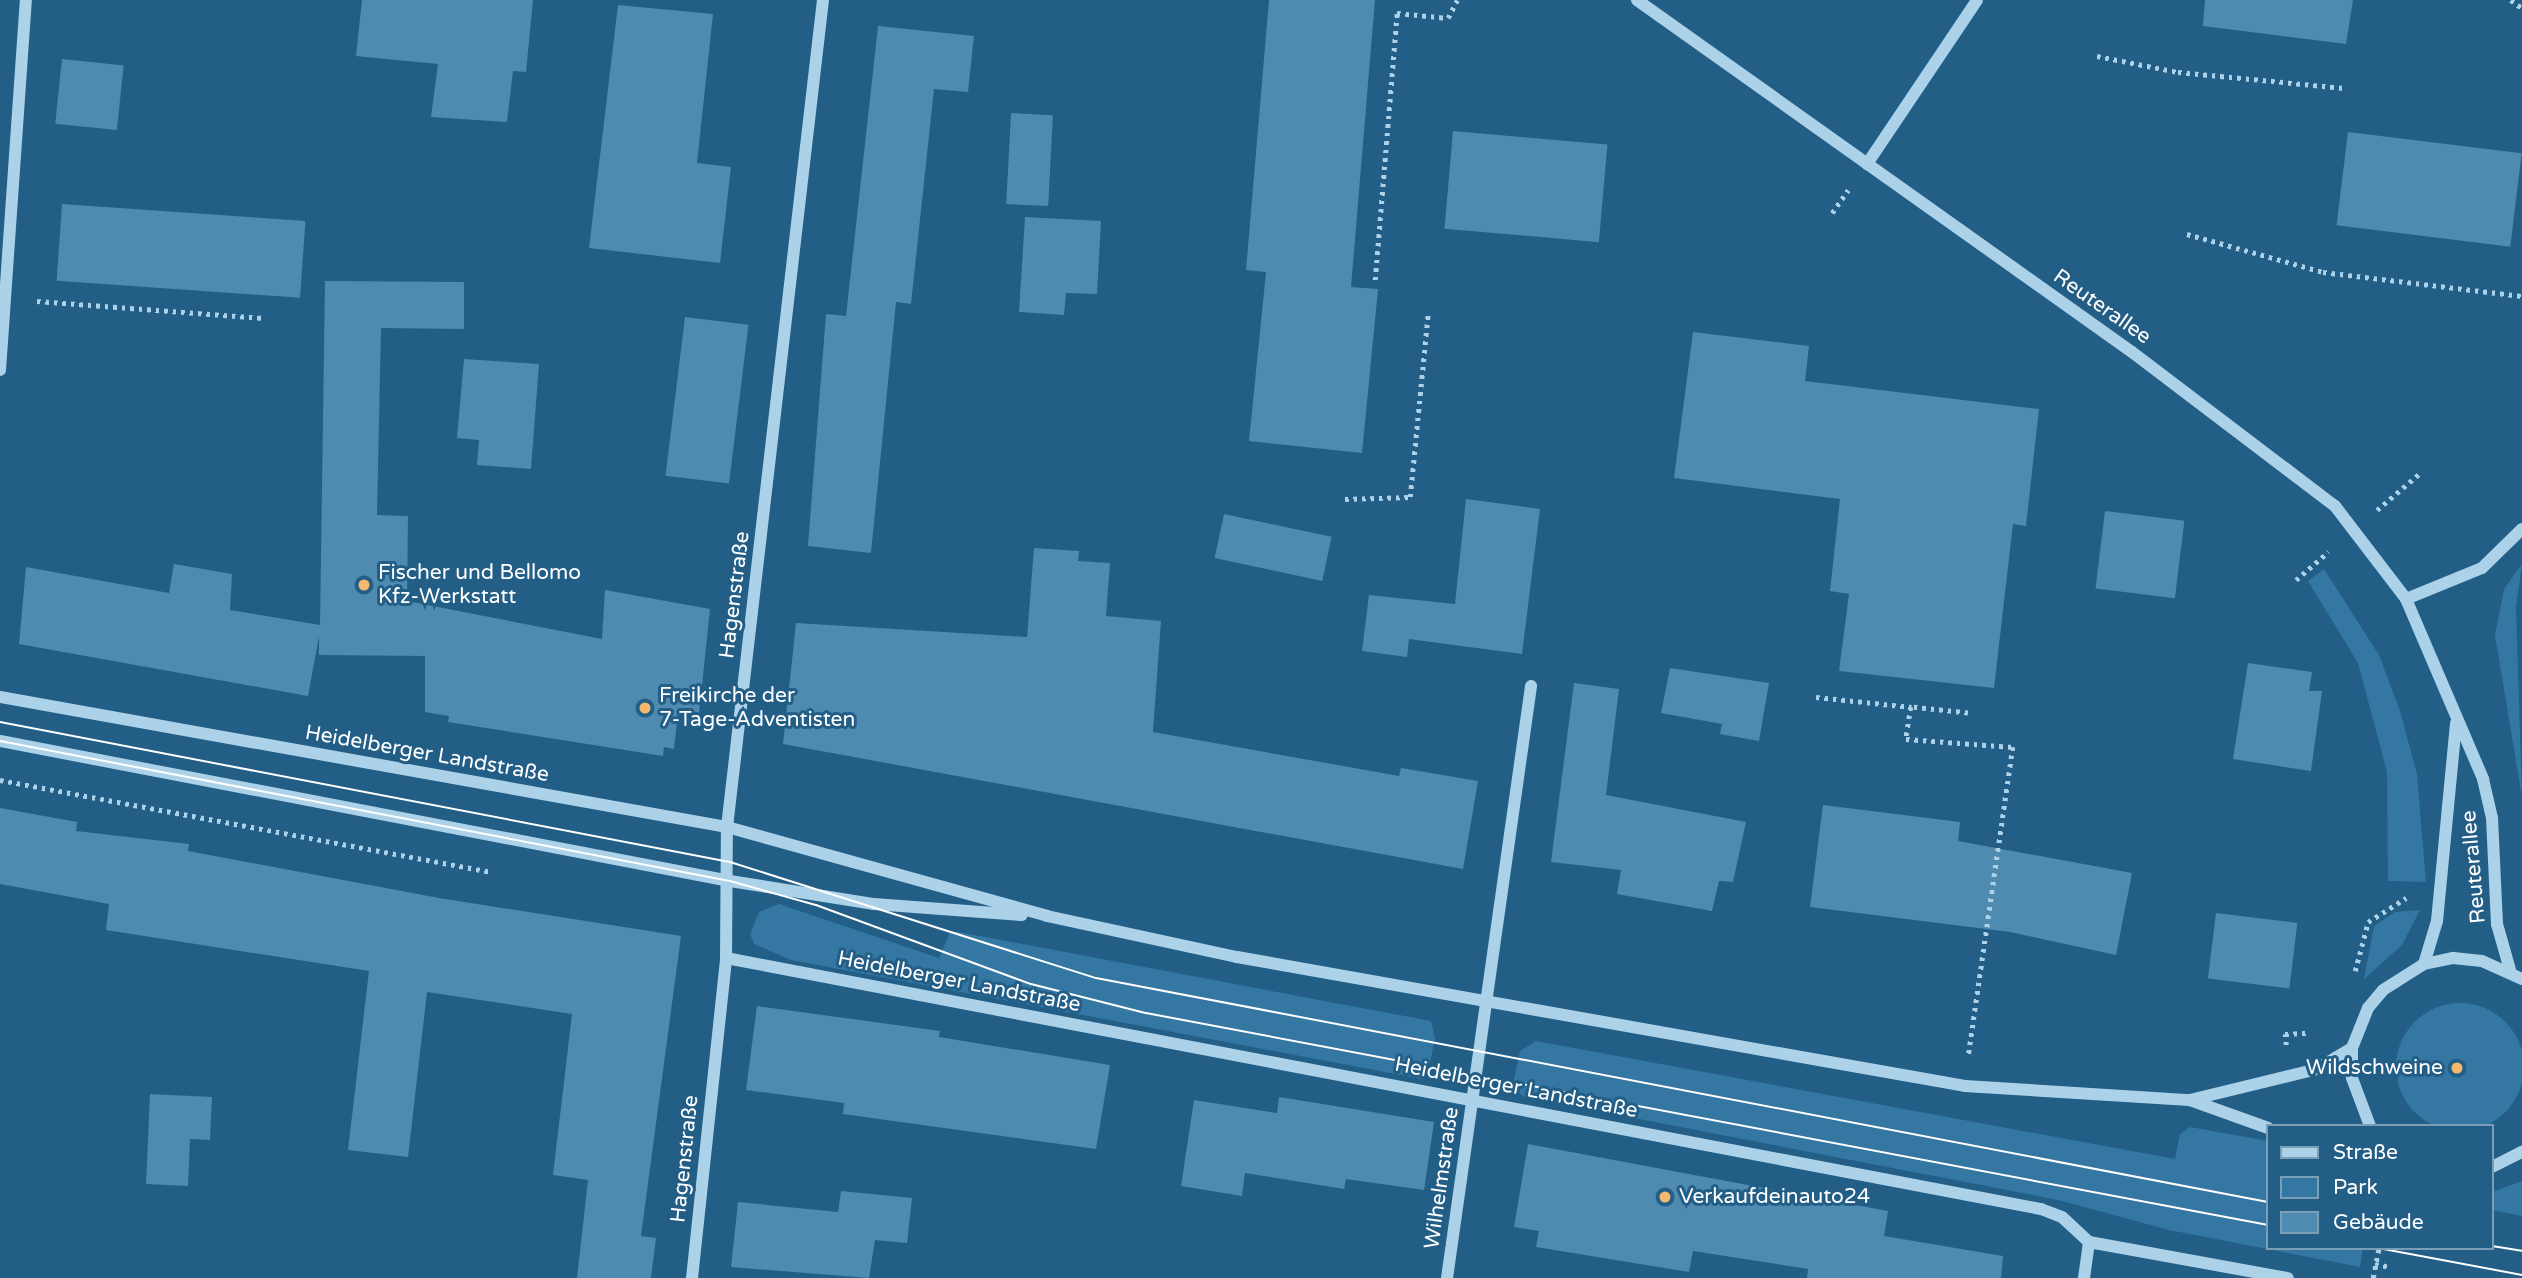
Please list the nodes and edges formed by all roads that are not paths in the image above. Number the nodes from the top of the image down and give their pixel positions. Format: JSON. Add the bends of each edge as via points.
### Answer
{"nodes":[{"id":1,"x":26,"y":0,"type":"edge"},
{"id":2,"x":823,"y":0,"type":"edge"},
{"id":3,"x":1637,"y":0,"type":"edge"},
{"id":4,"x":1977,"y":0,"type":"edge"},
{"id":5,"x":1867,"y":164,"type":"junction"},
{"id":6,"x":0,"y":370,"type":"edge"},
{"id":7,"x":2522,"y":529,"type":"edge"},
{"id":8,"x":2406,"y":599,"type":"junction"},
{"id":9,"x":1531,"y":686,"type":"dead end"},
{"id":10,"x":0,"y":697,"type":"edge"},
{"id":11,"x":2456,"y":723,"type":"junction"},
{"id":12,"x":0,"y":741,"type":"edge"},
{"id":13,"x":727,"y":827,"type":"junction"},
{"id":14,"x":730,"y":881,"type":"junction"},
{"id":15,"x":1047,"y":916,"type":"junction"},
{"id":16,"x":726,"y":958,"type":"junction"},
{"id":17,"x":2424,"y":964,"type":"junction"},
{"id":18,"x":2510,"y":970,"type":"junction"},
{"id":19,"x":2522,"y":979,"type":"edge"},
{"id":20,"x":1490,"y":1001,"type":"junction"},
{"id":21,"x":2352,"y":1048,"type":"junction"},
{"id":22,"x":1472,"y":1100,"type":"junction"},
{"id":23,"x":2190,"y":1100,"type":"junction"},
{"id":24,"x":2369,"y":1124,"type":"edge"},
{"id":25,"x":2266,"y":1127,"type":"edge"},
{"id":26,"x":2522,"y":1152,"type":"edge"},
{"id":27,"x":2494,"y":1166,"type":"edge"},
{"id":28,"x":2090,"y":1242,"type":"junction"},
{"id":29,"x":692,"y":1278,"type":"edge"},
{"id":30,"x":1447,"y":1278,"type":"edge"},
{"id":31,"x":2084,"y":1278,"type":"edge"},
{"id":32,"x":2288,"y":1278,"type":"edge"}],
"edges":[{"from":1,"to":6,"type":"street"},
{"from":2,"to":13,"type":"street","name":"Hagenstraße"},
{"from":3,"to":5,"type":"street","name":"Reuterallee"},
{"from":4,"to":5,"type":"street"},
{"from":5,"to":8,"type":"street","name":"Reuterallee","via":[[2312,485],[2363,539]]},
{"from":7,"to":8,"type":"street","via":[[2482,568]]},
{"from":8,"to":11,"type":"street","name":"Reuterallee","via":[[2429,642]]},
{"from":9,"to":20,"type":"street","name":"Wilhelmstraße"},
{"from":10,"to":13,"type":"street","name":"Heidelberger Landstraße"},
{"from":11,"to":17,"type":"street","name":"Reuterallee","via":[[2437,921]]},
{"from":11,"to":18,"type":"street","name":"Reuterallee","via":[[2483,779],[2492,818],[2497,924]]},
{"from":12,"to":14,"type":"street","name":"Heidelberger Landstraße"},
{"from":13,"to":14,"type":"street","name":"Hagenstraße"},
{"from":13,"to":15,"type":"street","name":"Heidelberger Landstraße"},
{"from":14,"to":15,"type":"street","name":"Heidelberger Landstraße","via":[[874,904]]},
{"from":14,"to":16,"type":"street","name":"Hagenstraße"},
{"from":15,"to":20,"type":"street","name":"Heidelberger Landstraße"},
{"from":16,"to":22,"type":"street","name":"Heidelberger Landstraße"},
{"from":16,"to":29,"type":"street","name":"Hagenstraße"},
{"from":17,"to":18,"type":"street","via":[[2453,958]]},
{"from":17,"to":21,"type":"street","via":[[2383,990],[2368,1008]]},
{"from":18,"to":19,"type":"street"},
{"from":20,"to":22,"type":"street","name":"Wilhelmstraße"},
{"from":20,"to":23,"type":"street","name":"Heidelberger Landstraße","via":[[1965,1086]]},
{"from":21,"to":23,"type":"street","name":"Heidelberger Landstraße","via":[[2317,1069]]},
{"from":21,"to":24,"type":"street","via":[[2352,1078]]},
{"from":22,"to":28,"type":"street","name":"Heidelberger Landstraße","via":[[2041,1209],[2062,1217]]},
{"from":22,"to":30,"type":"street","name":"Wilhelmstraße"},
{"from":23,"to":25,"type":"street","name":"Heidelberger Landstraße"},
{"from":26,"to":27,"type":"street"},
{"from":28,"to":31,"type":"street"},
{"from":28,"to":32,"type":"street"}]}
